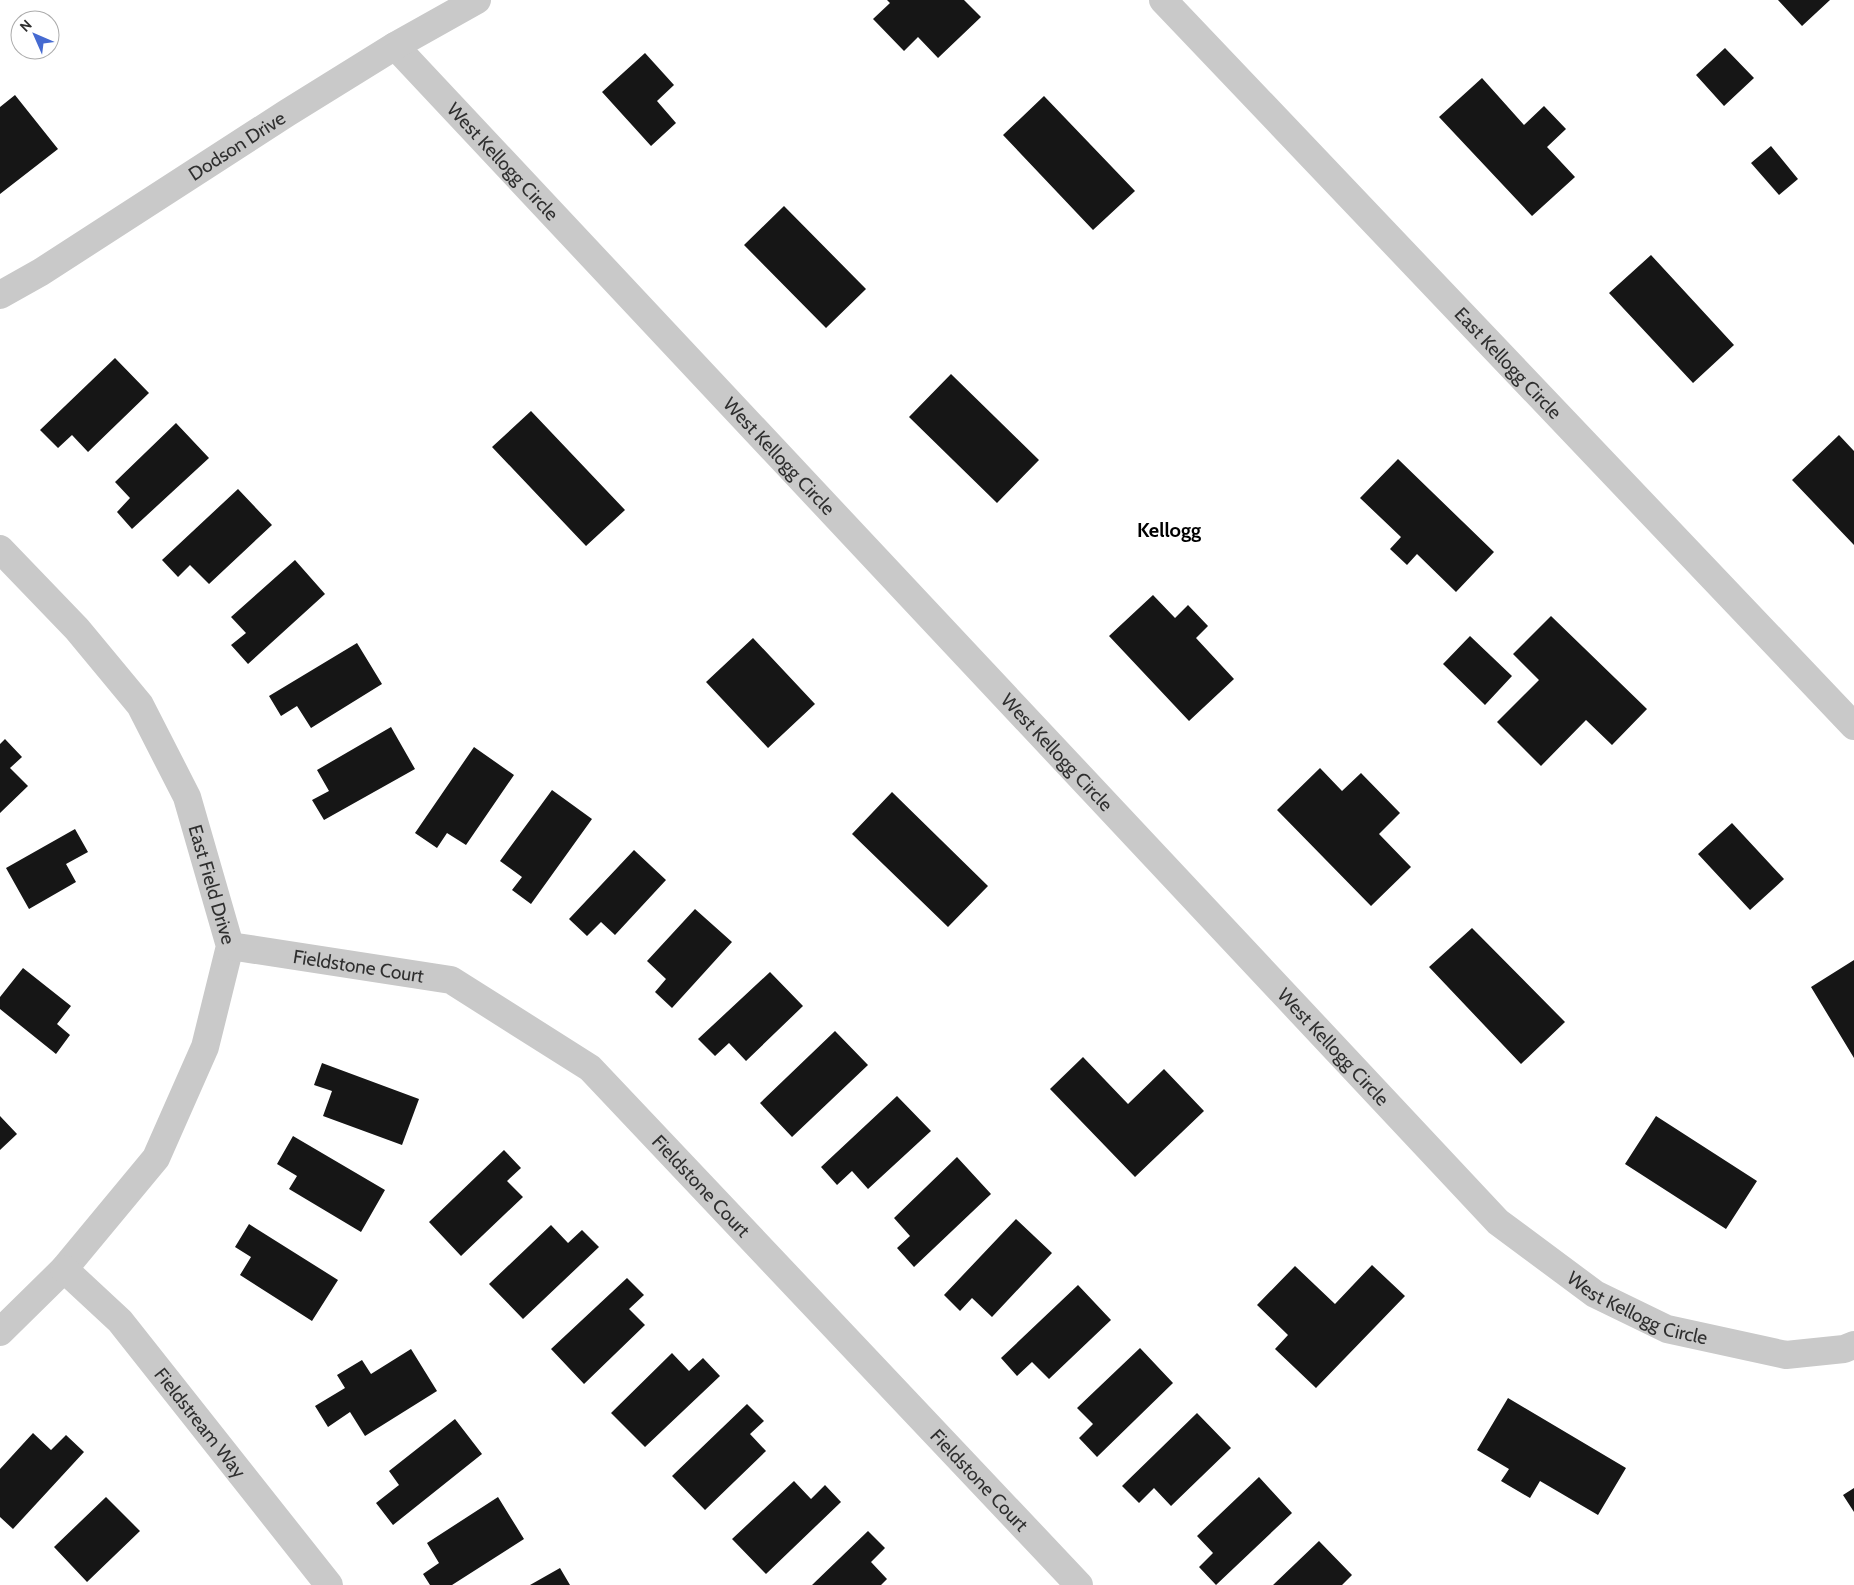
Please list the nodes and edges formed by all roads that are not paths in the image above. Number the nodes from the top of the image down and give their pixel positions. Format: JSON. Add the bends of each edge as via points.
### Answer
{"nodes":[{"id":1,"x":477,"y":0,"type":"edge"},
{"id":2,"x":1163,"y":0,"type":"edge"},
{"id":3,"x":395,"y":46,"type":"junction"},
{"id":4,"x":0,"y":295,"type":"edge"},
{"id":5,"x":0,"y":549,"type":"edge"},
{"id":6,"x":1854,"y":726,"type":"edge"},
{"id":7,"x":230,"y":946,"type":"junction"},
{"id":8,"x":64,"y":1270,"type":"junction"},
{"id":9,"x":0,"y":1332,"type":"edge"},
{"id":10,"x":1854,"y":1345,"type":"edge"},
{"id":11,"x":330,"y":1585,"type":"edge"},
{"id":12,"x":1079,"y":1585,"type":"edge"}],
"edges":[{"from":1,"to":3,"type":"street","name":"Dodson Drive"},
{"from":2,"to":6,"type":"street","name":"East Kellogg Circle"},
{"from":3,"to":4,"type":"street","name":"Dodson Drive"},
{"from":3,"to":10,"type":"street","name":"West Kellogg Circle","via":[[1498,1222],[1595,1294],[1667,1329],[1786,1355],[1844,1349]]},
{"from":5,"to":7,"type":"street","name":"East Field Drive","via":[[77,629],[140,705],[187,797]]},
{"from":7,"to":8,"type":"street","name":"East Field Drive","via":[[205,1047],[156,1158]]},
{"from":7,"to":12,"type":"street","name":"Fieldstone Court","via":[[451,980],[590,1068]]},
{"from":8,"to":9,"type":"street","name":"East Field Drive"},
{"from":8,"to":11,"type":"street","name":"Fieldstream Way","via":[[120,1322]]}]}
